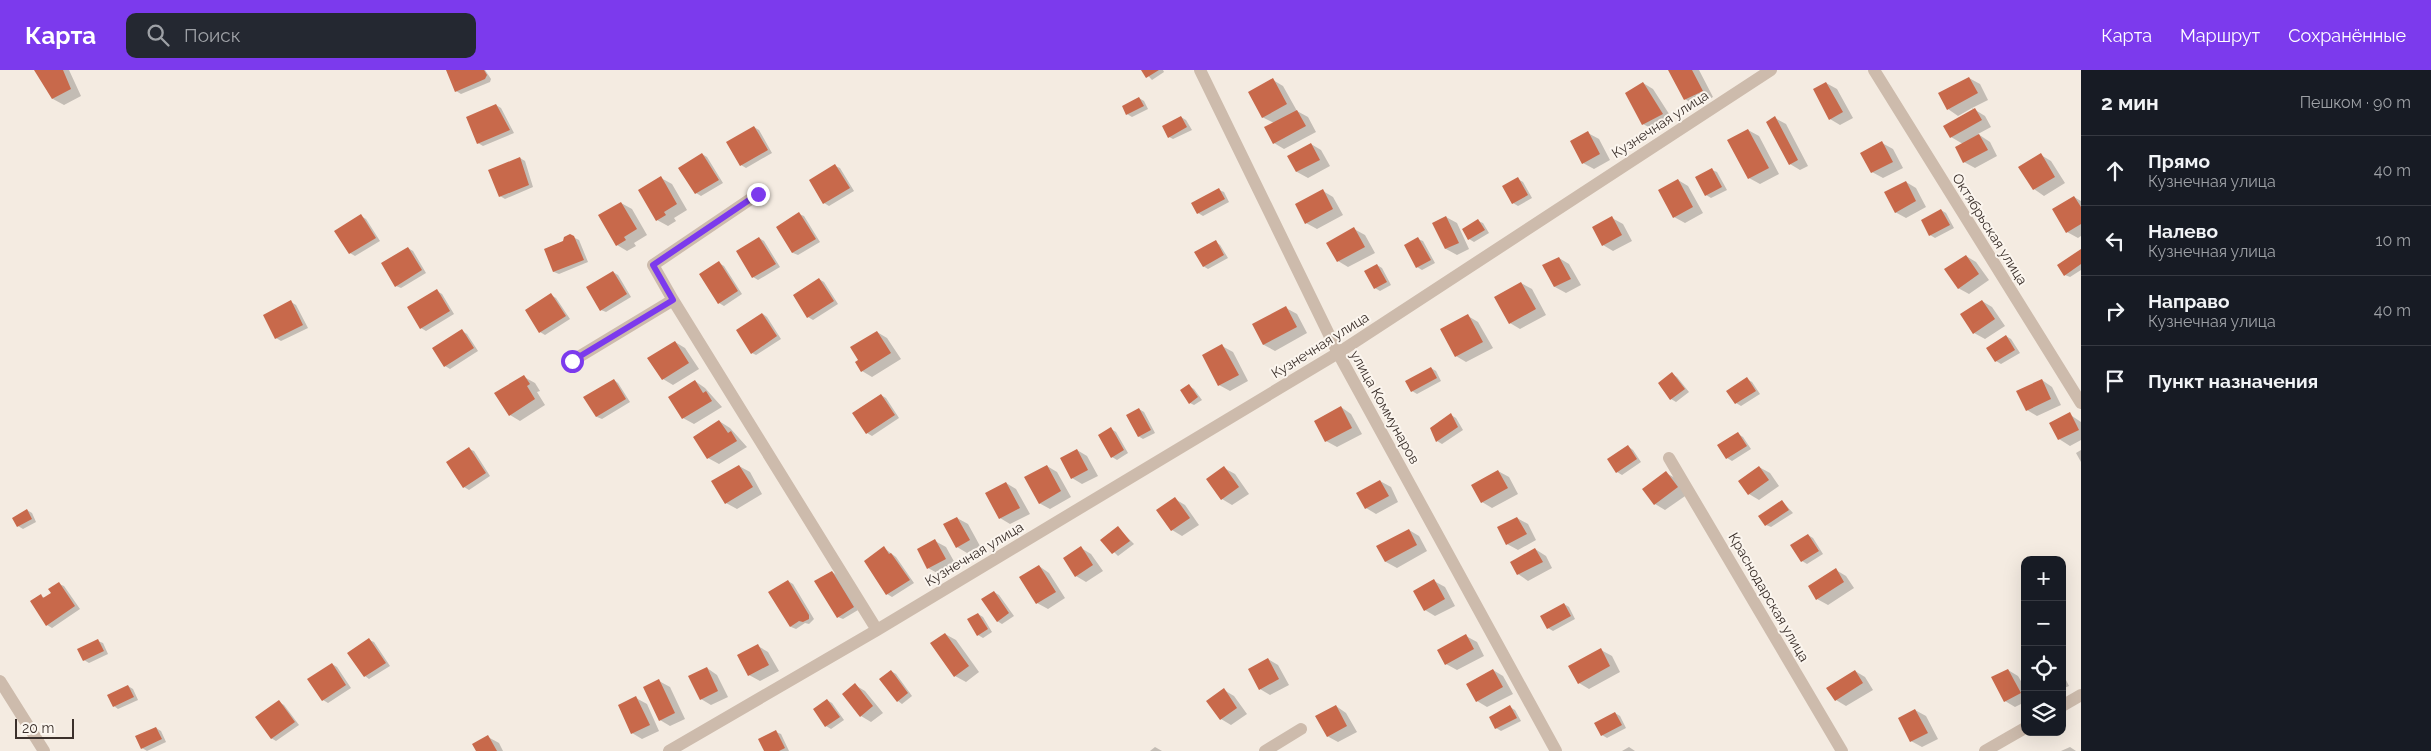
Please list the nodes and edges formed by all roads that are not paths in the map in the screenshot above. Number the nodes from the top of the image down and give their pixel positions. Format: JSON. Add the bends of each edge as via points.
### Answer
{"nodes":[{"id":1,"x":1200,"y":70,"type":"edge"},
{"id":2,"x":1771,"y":70,"type":"edge"},
{"id":3,"x":1874,"y":70,"type":"edge"},
{"id":4,"x":758,"y":194,"type":"dead end"},
{"id":5,"x":673,"y":300,"type":"junction"},
{"id":6,"x":1338,"y":353,"type":"junction"},
{"id":7,"x":572,"y":361,"type":"dead end"},
{"id":8,"x":2081,"y":403,"type":"edge"},
{"id":9,"x":1670,"y":458,"type":"dead end"},
{"id":10,"x":877,"y":630,"type":"junction"},
{"id":11,"x":0,"y":681,"type":"edge"},
{"id":12,"x":2081,"y":695,"type":"edge"},
{"id":13,"x":2066,"y":704,"type":"edge"},
{"id":14,"x":1301,"y":729,"type":"dead end"},
{"id":15,"x":2021,"y":730,"type":"edge"},
{"id":16,"x":44,"y":751,"type":"edge"},
{"id":17,"x":669,"y":751,"type":"edge"},
{"id":18,"x":1265,"y":751,"type":"edge"},
{"id":19,"x":1556,"y":751,"type":"edge"},
{"id":20,"x":1842,"y":751,"type":"edge"},
{"id":21,"x":1984,"y":751,"type":"edge"}],
"edges":[{"from":1,"to":6,"type":"street","name":"улица Коммунаров"},
{"from":2,"to":6,"type":"street","name":"Кузнечная улица"},
{"from":3,"to":8,"type":"street","name":"Октябрьская улица"},
{"from":4,"to":5,"type":"street","via":[[653,265]]},
{"from":5,"to":7,"type":"street"},
{"from":5,"to":10,"type":"street"},
{"from":6,"to":10,"type":"street","name":"Кузнечная улица"},
{"from":6,"to":19,"type":"street","name":"улица Коммунаров"},
{"from":9,"to":20,"type":"street","name":"Краснодарская улица"},
{"from":10,"to":17,"type":"street","name":"Кузнечная улица"},
{"from":11,"to":16,"type":"street"},
{"from":12,"to":13,"type":"street"},
{"from":14,"to":18,"type":"street"},
{"from":15,"to":21,"type":"street"}]}
